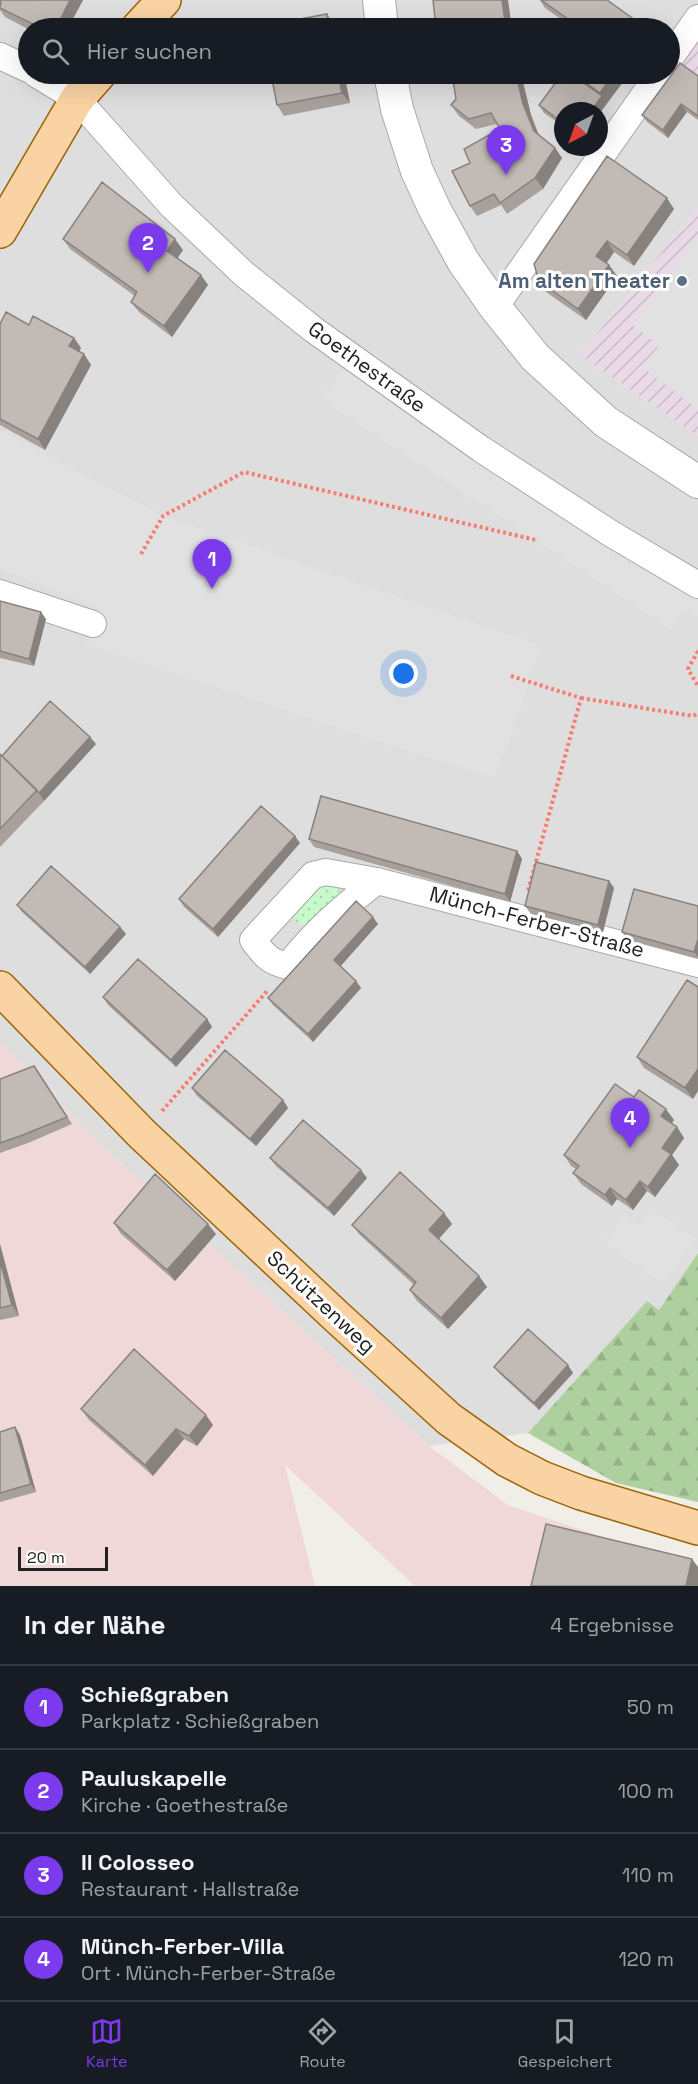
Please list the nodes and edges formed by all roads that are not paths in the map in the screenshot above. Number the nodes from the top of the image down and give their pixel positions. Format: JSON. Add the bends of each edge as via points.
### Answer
{"nodes":[{"id":1,"x":164,"y":0,"type":"edge"},
{"id":2,"x":379,"y":0,"type":"edge"},
{"id":3,"x":147,"y":18,"type":"edge"},
{"id":4,"x":381,"y":18,"type":"edge"},
{"id":5,"x":698,"y":18,"type":"edge"},
{"id":6,"x":680,"y":43,"type":"edge"},
{"id":7,"x":0,"y":56,"type":"edge"},
{"id":8,"x":18,"y":64,"type":"edge"},
{"id":9,"x":52,"y":84,"type":"edge"},
{"id":10,"x":90,"y":84,"type":"edge"},
{"id":11,"x":392,"y":84,"type":"edge"},
{"id":12,"x":652,"y":84,"type":"edge"},
{"id":13,"x":77,"y":99,"type":"junction"},
{"id":14,"x":0,"y":231,"type":"edge"},
{"id":15,"x":495,"y":307,"type":"junction"},
{"id":16,"x":698,"y":483,"type":"edge"},
{"id":17,"x":698,"y":585,"type":"edge"},
{"id":18,"x":0,"y":593,"type":"edge"},
{"id":19,"x":93,"y":624,"type":"dead end"},
{"id":20,"x":377,"y":881,"type":"junction"},
{"id":21,"x":698,"y":964,"type":"edge"},
{"id":22,"x":0,"y":988,"type":"edge"},
{"id":23,"x":698,"y":1528,"type":"edge"}],
"edges":[{"from":1,"to":3,"type":"main road"},
{"from":2,"to":4,"type":"street"},
{"from":5,"to":6,"type":"street"},
{"from":7,"to":8,"type":"street"},
{"from":9,"to":13,"type":"street","name":"Goethestraße"},
{"from":10,"to":13,"type":"main road"},
{"from":11,"to":15,"type":"street","via":[[417,171],[435,210],[463,261]]},
{"from":12,"to":15,"type":"street"},
{"from":13,"to":14,"type":"main road"},
{"from":13,"to":17,"type":"street","name":"Goethestraße","via":[[172,206],[244,274],[314,330],[521,475]]},
{"from":15,"to":16,"type":"street","via":[[535,357],[606,422]]},
{"from":18,"to":19,"type":"street"},
{"from":20,"to":20,"type":"street","name":"Münch-Ferber-Straße","via":[[326,873],[313,875],[253,940],[273,963],[288,966],[345,904]]},
{"from":20,"to":21,"type":"street","name":"Münch-Ferber-Straße"},
{"from":22,"to":23,"type":"main road","name":"Schützenweg","via":[[142,1134],[449,1419],[542,1478]]}]}
